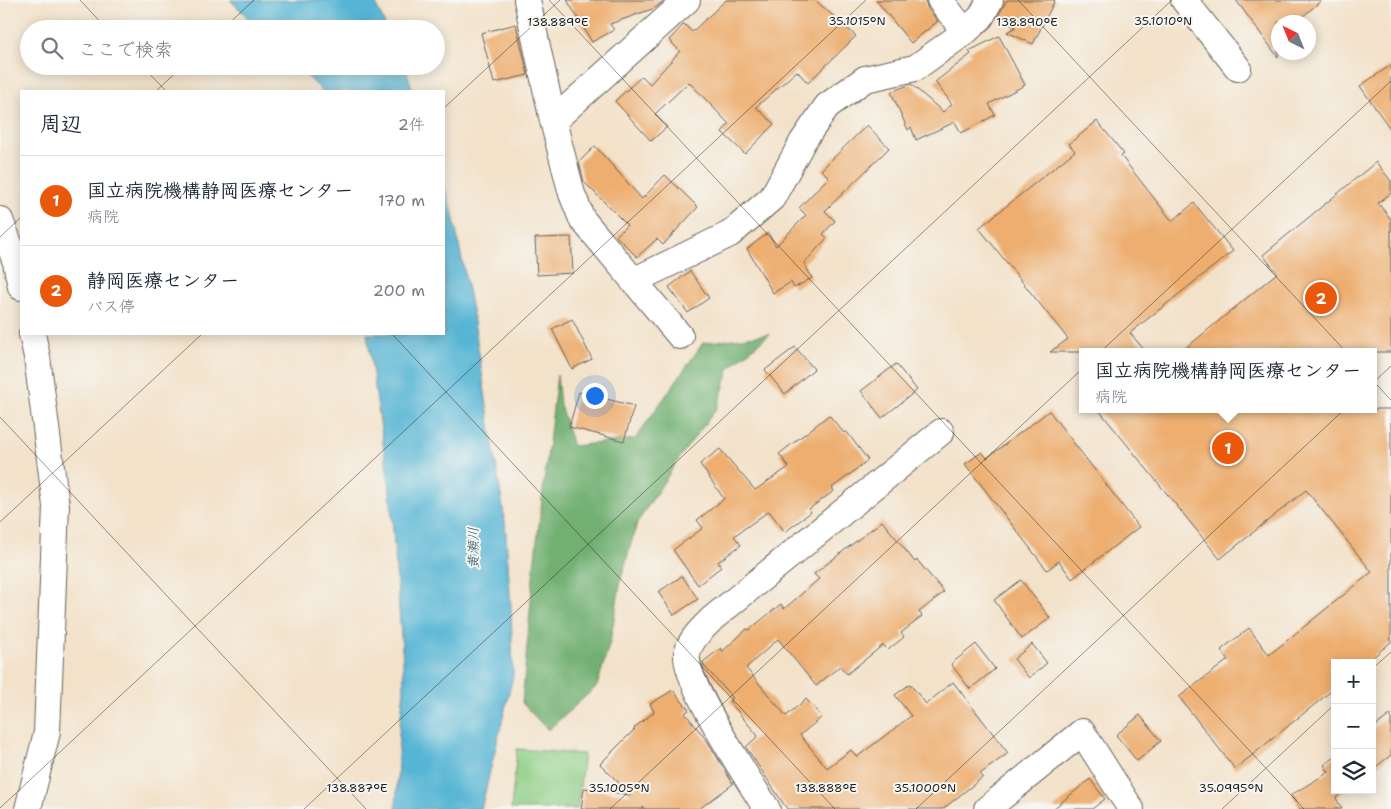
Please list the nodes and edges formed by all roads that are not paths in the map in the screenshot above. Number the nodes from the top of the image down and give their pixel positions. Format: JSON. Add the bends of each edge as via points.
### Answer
{"nodes":[{"id":1,"x":527,"y":0,"type":"edge"},
{"id":2,"x":687,"y":0,"type":"edge"},
{"id":3,"x":940,"y":0,"type":"edge"},
{"id":4,"x":990,"y":0,"type":"edge"},
{"id":5,"x":1184,"y":0,"type":"edge"},
{"id":6,"x":965,"y":32,"type":"junction"},
{"id":7,"x":1238,"y":68,"type":"dead end"},
{"id":8,"x":553,"y":121,"type":"junction"},
{"id":9,"x":0,"y":220,"type":"edge"},
{"id":10,"x":634,"y":281,"type":"junction"},
{"id":11,"x":20,"y":282,"type":"edge"},
{"id":12,"x":32,"y":335,"type":"edge"},
{"id":13,"x":680,"y":336,"type":"dead end"},
{"id":14,"x":941,"y":432,"type":"dead end"},
{"id":15,"x":28,"y":809,"type":"edge"},
{"id":16,"x":768,"y":809,"type":"edge"},
{"id":17,"x":987,"y":809,"type":"edge"},
{"id":18,"x":1131,"y":809,"type":"edge"}],
"edges":[{"from":1,"to":8,"type":"street"},
{"from":2,"to":8,"type":"street"},
{"from":3,"to":6,"type":"street"},
{"from":4,"to":6,"type":"street","via":[[981,17]]},
{"from":5,"to":7,"type":"street"},
{"from":6,"to":10,"type":"street","via":[[914,68],[865,79],[828,106],[803,141],[772,198],[730,234]]},
{"from":8,"to":10,"type":"street","via":[[582,219]]},
{"from":9,"to":11,"type":"street"},
{"from":10,"to":13,"type":"street"},
{"from":12,"to":15,"type":"street","via":[[56,506],[47,732]]},
{"from":14,"to":16,"type":"street","via":[[714,618],[693,639],[687,655],[692,678]]},
{"from":17,"to":18,"type":"street","via":[[1082,732]]}]}
